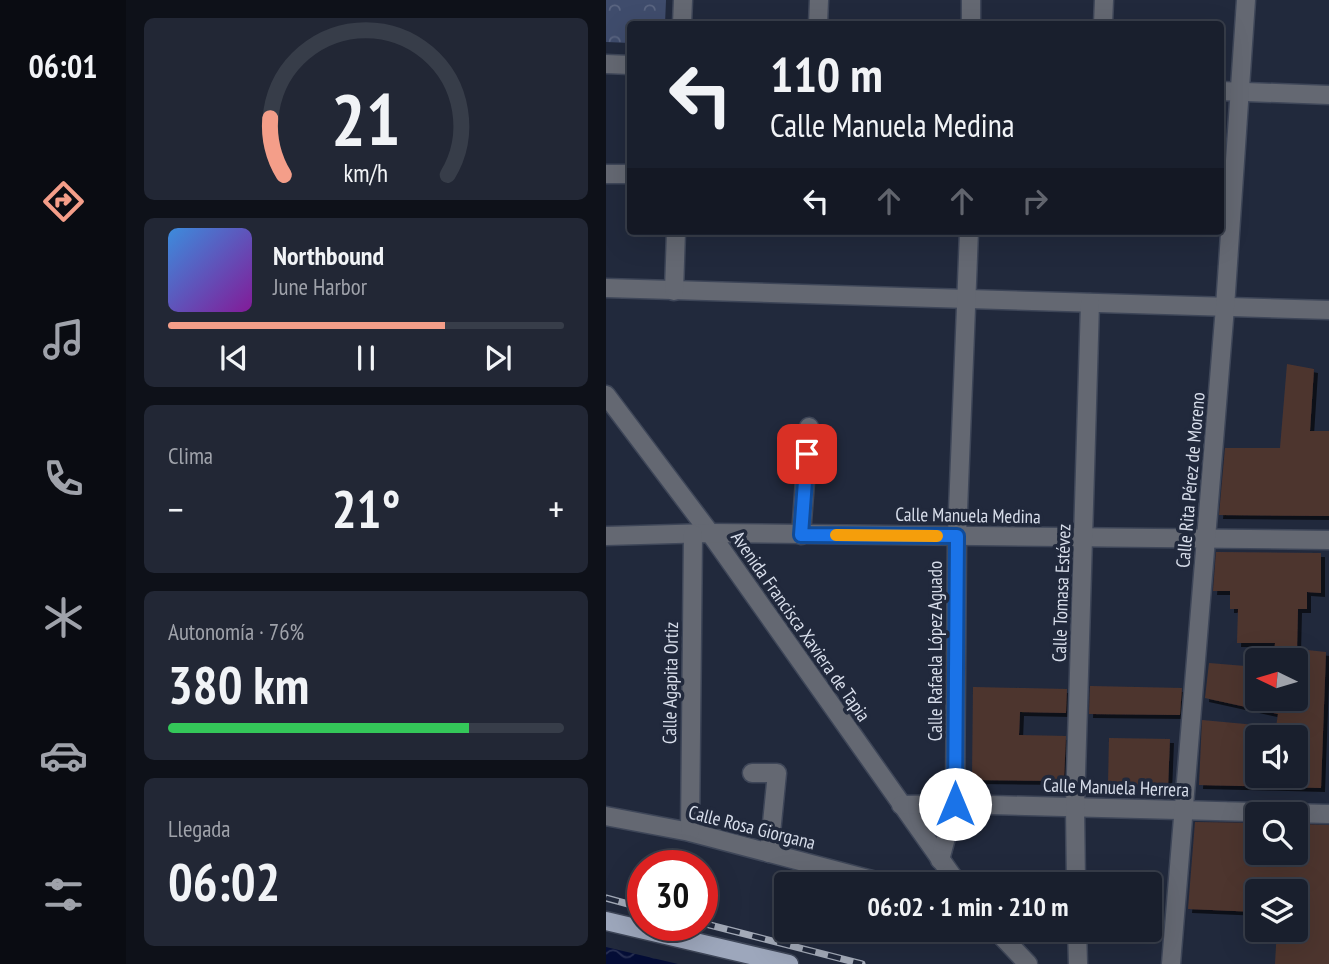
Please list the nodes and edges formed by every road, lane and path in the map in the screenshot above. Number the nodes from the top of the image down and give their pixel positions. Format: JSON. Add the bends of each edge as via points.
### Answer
{"nodes":[{"id":1,"x":683,"y":0,"type":"edge"},
{"id":2,"x":819,"y":0,"type":"edge"},
{"id":3,"x":971,"y":0,"type":"edge"},
{"id":4,"x":1104,"y":0,"type":"edge"},
{"id":5,"x":1246,"y":0,"type":"edge"},
{"id":6,"x":682,"y":21,"type":"edge"},
{"id":7,"x":818,"y":21,"type":"edge"},
{"id":8,"x":971,"y":21,"type":"edge"},
{"id":9,"x":1103,"y":21,"type":"edge"},
{"id":10,"x":606,"y":64,"type":"edge"},
{"id":11,"x":627,"y":65,"type":"edge"},
{"id":12,"x":1224,"y":91,"type":"edge"},
{"id":13,"x":1241,"y":92,"type":"junction"},
{"id":14,"x":1329,"y":95,"type":"edge"},
{"id":15,"x":606,"y":174,"type":"edge"},
{"id":16,"x":627,"y":174,"type":"edge"},
{"id":17,"x":676,"y":235,"type":"edge"},
{"id":18,"x":969,"y":235,"type":"edge"},
{"id":19,"x":606,"y":288,"type":"edge"},
{"id":20,"x":674,"y":290,"type":"junction"},
{"id":21,"x":968,"y":299,"type":"junction"},
{"id":22,"x":1090,"y":303,"type":"junction"},
{"id":23,"x":1225,"y":307,"type":"junction"},
{"id":24,"x":1329,"y":310,"type":"edge"},
{"id":25,"x":609,"y":404,"type":"edge"},
{"id":26,"x":809,"y":427,"type":"dead end"},
{"id":27,"x":701,"y":533,"type":"junction"},
{"id":28,"x":801,"y":535,"type":"junction"},
{"id":29,"x":606,"y":536,"type":"edge"},
{"id":30,"x":957,"y":536,"type":"junction"},
{"id":31,"x":1083,"y":538,"type":"junction"},
{"id":32,"x":1206,"y":539,"type":"junction"},
{"id":33,"x":1329,"y":540,"type":"edge"},
{"id":34,"x":752,"y":773,"type":"dead end"},
{"id":35,"x":955,"y":804,"type":"junction"},
{"id":36,"x":901,"y":805,"type":"junction"},
{"id":37,"x":1075,"y":807,"type":"junction"},
{"id":38,"x":1184,"y":810,"type":"junction"},
{"id":39,"x":1329,"y":814,"type":"edge"},
{"id":40,"x":606,"y":816,"type":"edge"},
{"id":41,"x":690,"y":832,"type":"junction"},
{"id":42,"x":769,"y":853,"type":"junction"},
{"id":43,"x":940,"y":860,"type":"junction"},
{"id":44,"x":841,"y":872,"type":"edge"},
{"id":45,"x":949,"y":872,"type":"edge"},
{"id":46,"x":1076,"y":872,"type":"edge"},
{"id":47,"x":606,"y":921,"type":"edge"},
{"id":48,"x":1008,"y":942,"type":"edge"},
{"id":49,"x":1077,"y":942,"type":"edge"},
{"id":50,"x":789,"y":964,"type":"edge"},
{"id":51,"x":1028,"y":964,"type":"edge"},
{"id":52,"x":1078,"y":964,"type":"edge"},
{"id":53,"x":1171,"y":964,"type":"edge"}],
"edges":[{"from":1,"to":6,"type":"street"},
{"from":2,"to":7,"type":"street"},
{"from":3,"to":8,"type":"street"},
{"from":4,"to":9,"type":"street"},
{"from":5,"to":13,"type":"street","name":"Calle Rita Pérez de Moreno"},
{"from":10,"to":11,"type":"street"},
{"from":12,"to":13,"type":"street"},
{"from":13,"to":14,"type":"street"},
{"from":13,"to":23,"type":"street","name":"Calle Rita Pérez de Moreno"},
{"from":15,"to":16,"type":"street"},
{"from":17,"to":20,"type":"street"},
{"from":18,"to":21,"type":"street","name":"Calle Rafaela López Aguado"},
{"from":19,"to":20,"type":"street"},
{"from":20,"to":21,"type":"street"},
{"from":21,"to":22,"type":"street"},
{"from":21,"to":30,"type":"street","name":"Calle Rafaela López Aguado"},
{"from":22,"to":23,"type":"street"},
{"from":22,"to":31,"type":"street","name":"Calle Tomasa Estévez"},
{"from":23,"to":24,"type":"street"},
{"from":23,"to":32,"type":"street","name":"Calle Rita Pérez de Moreno"},
{"from":25,"to":27,"type":"street","name":"Avenida Francisca Xaviera de Tapia"},
{"from":26,"to":28,"type":"street"},
{"from":27,"to":28,"type":"street","name":"Calle Manuela Medina"},
{"from":27,"to":29,"type":"street","name":"Calle Manuela Medina"},
{"from":27,"to":36,"type":"street","name":"Avenida Francisca Xaviera de Tapia"},
{"from":27,"to":41,"type":"street","name":"Calle Agapita Ortiz"},
{"from":28,"to":30,"type":"street","name":"Calle Manuela Medina"},
{"from":30,"to":31,"type":"street","name":"Calle Manuela Medina"},
{"from":30,"to":35,"type":"street","name":"Calle Rafaela López Aguado"},
{"from":31,"to":32,"type":"street","name":"Calle Manuela Medina"},
{"from":31,"to":37,"type":"street","name":"Calle Tomasa Estévez"},
{"from":32,"to":33,"type":"street","name":"Calle Manuela Medina"},
{"from":32,"to":38,"type":"street","name":"Calle Rita Pérez de Moreno"},
{"from":34,"to":42,"type":"street","via":[[777,773]]},
{"from":35,"to":36,"type":"street","name":"Calle Manuela Herrera"},
{"from":35,"to":37,"type":"street","name":"Calle Manuela Herrera"},
{"from":35,"to":43,"type":"street","name":"Calle Rafaela López Aguado"},
{"from":36,"to":43,"type":"street","name":"Avenida Francisca Xaviera de Tapia"},
{"from":37,"to":38,"type":"street","name":"Calle Manuela Herrera"},
{"from":37,"to":46,"type":"street","name":"Calle Tomasa Estévez"},
{"from":38,"to":39,"type":"street","name":"Calle Manuela Herrera"},
{"from":38,"to":53,"type":"street","name":"Calle Rita Pérez de Moreno"},
{"from":40,"to":41,"type":"street","name":"Calle Rosa Giorgana"},
{"from":41,"to":42,"type":"street","name":"Calle Rosa Giorgana"},
{"from":42,"to":44,"type":"street","name":"Calle Rosa Giorgana"},
{"from":43,"to":45,"type":"street","name":"Avenida Francisca Xaviera de Tapia"},
{"from":47,"to":50,"type":"main road"},
{"from":48,"to":51,"type":"street"},
{"from":49,"to":52,"type":"street"}]}
